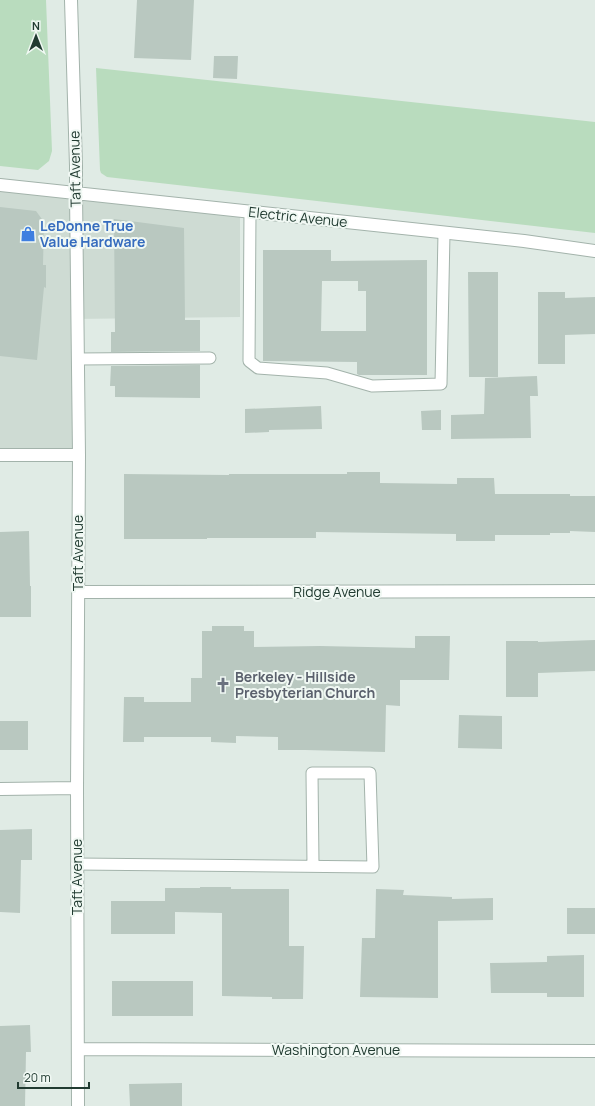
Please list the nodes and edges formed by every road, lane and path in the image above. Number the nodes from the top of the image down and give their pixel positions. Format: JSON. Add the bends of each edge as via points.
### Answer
{"nodes":[{"id":1,"x":71,"y":0,"type":"edge"},
{"id":2,"x":0,"y":185,"type":"edge"},
{"id":3,"x":76,"y":194,"type":"junction"},
{"id":4,"x":250,"y":212,"type":"junction"},
{"id":5,"x":444,"y":233,"type":"junction"},
{"id":6,"x":595,"y":251,"type":"edge"},
{"id":7,"x":210,"y":358,"type":"dead end"},
{"id":8,"x":78,"y":359,"type":"junction"},
{"id":9,"x":0,"y":454,"type":"edge"},
{"id":10,"x":78,"y":455,"type":"junction"},
{"id":11,"x":595,"y":591,"type":"edge"},
{"id":12,"x":78,"y":592,"type":"junction"},
{"id":13,"x":0,"y":788,"type":"edge"},
{"id":14,"x":77,"y":788,"type":"junction"},
{"id":15,"x":77,"y":864,"type":"junction"},
{"id":16,"x":313,"y":866,"type":"junction"},
{"id":17,"x":78,"y":1049,"type":"junction"},
{"id":18,"x":595,"y":1051,"type":"edge"},
{"id":19,"x":78,"y":1106,"type":"edge"}],
"edges":[{"from":1,"to":3,"type":"street","name":"Taft Avenue"},
{"from":2,"to":3,"type":"street","name":"Electric Avenue"},
{"from":3,"to":4,"type":"street","name":"Electric Avenue"},
{"from":3,"to":8,"type":"street","name":"Taft Avenue"},
{"from":4,"to":5,"type":"street","name":"Electric Avenue"},
{"from":4,"to":5,"type":"lane","via":[[249,360],[258,368],[327,373],[372,386],[441,384]]},
{"from":5,"to":6,"type":"street","name":"Electric Avenue"},
{"from":7,"to":8,"type":"lane"},
{"from":8,"to":10,"type":"street","name":"Taft Avenue"},
{"from":9,"to":10,"type":"street"},
{"from":10,"to":12,"type":"street","name":"Taft Avenue"},
{"from":11,"to":12,"type":"street","name":"Ridge Avenue"},
{"from":12,"to":14,"type":"street","name":"Taft Avenue"},
{"from":13,"to":14,"type":"street"},
{"from":14,"to":15,"type":"street","name":"Taft Avenue"},
{"from":15,"to":16,"type":"lane"},
{"from":15,"to":17,"type":"street","name":"Taft Avenue"},
{"from":16,"to":16,"type":"lane","via":[[312,773],[370,773],[373,867]]},
{"from":17,"to":18,"type":"street","name":"Washington Avenue"},
{"from":17,"to":19,"type":"street","name":"Taft Avenue"}]}
